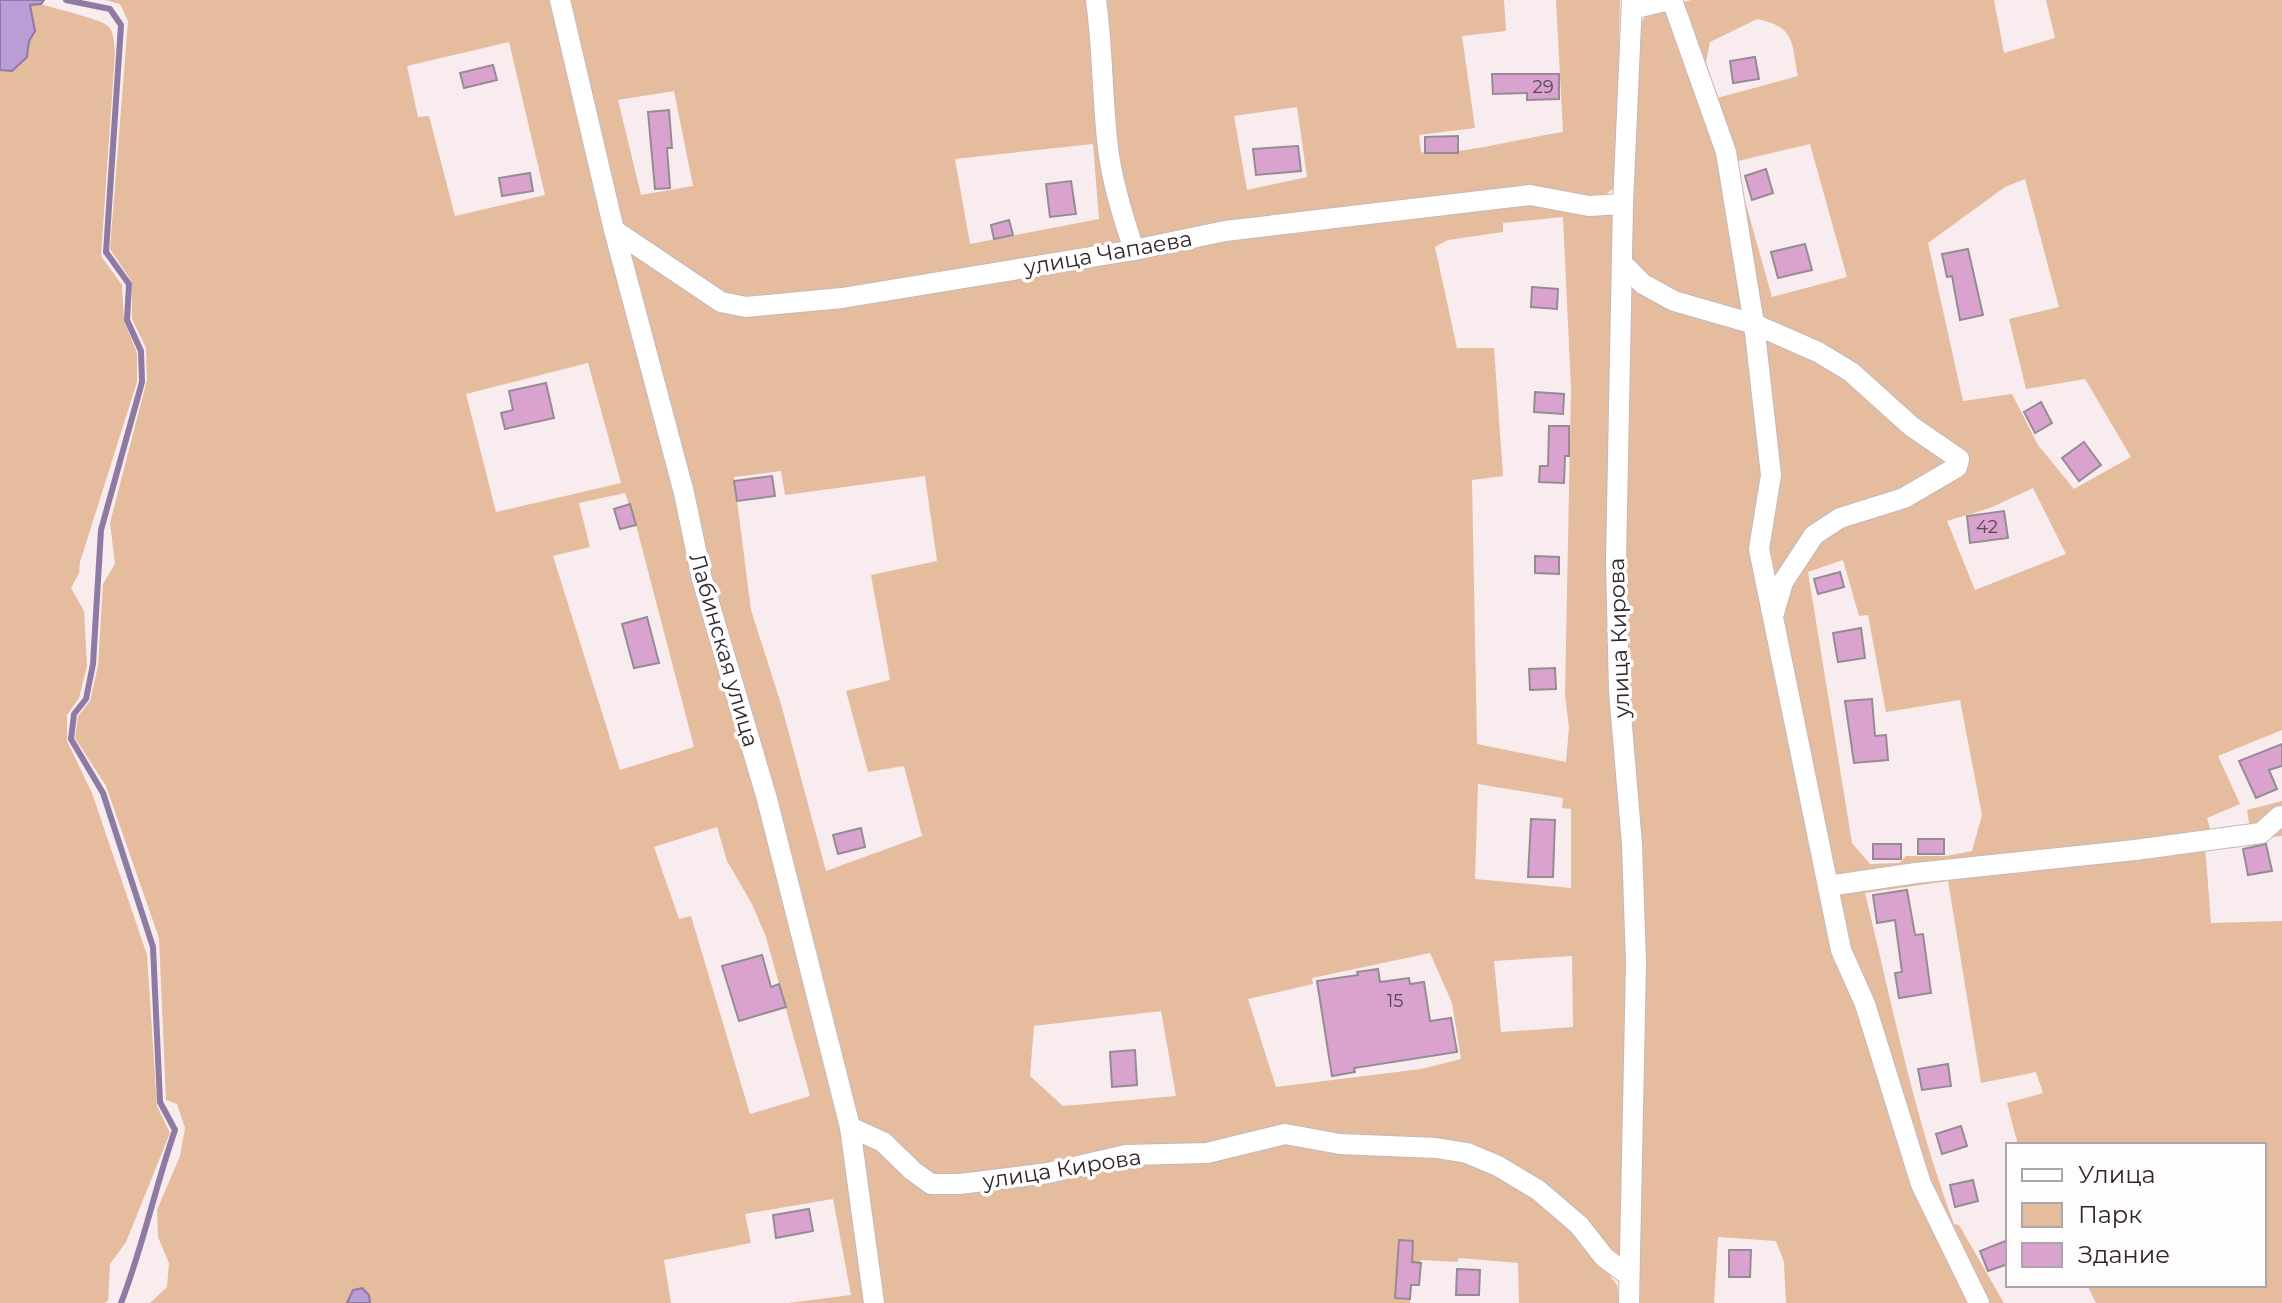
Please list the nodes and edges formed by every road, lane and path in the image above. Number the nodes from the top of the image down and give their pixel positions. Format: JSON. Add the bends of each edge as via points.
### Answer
{"nodes":[{"id":1,"x":560,"y":0,"type":"edge"},
{"id":2,"x":1096,"y":0,"type":"edge"},
{"id":3,"x":1670,"y":0,"type":"edge"},
{"id":4,"x":1632,"y":5,"type":"edge"},
{"id":5,"x":1623,"y":204,"type":"junction"},
{"id":6,"x":614,"y":230,"type":"junction"},
{"id":7,"x":1134,"y":250,"type":"junction"},
{"id":8,"x":1622,"y":263,"type":"junction"},
{"id":9,"x":1754,"y":324,"type":"junction"},
{"id":10,"x":1773,"y":620,"type":"junction"},
{"id":11,"x":2280,"y":816,"type":"dead end"},
{"id":12,"x":1828,"y":886,"type":"junction"},
{"id":13,"x":850,"y":1127,"type":"junction"},
{"id":14,"x":1628,"y":1275,"type":"junction"},
{"id":15,"x":874,"y":1303,"type":"edge"},
{"id":16,"x":1629,"y":1303,"type":"edge"},
{"id":17,"x":1979,"y":1303,"type":"edge"}],
"edges":[{"from":1,"to":6,"type":"street","name":"Лабинская улица"},
{"from":2,"to":7,"type":"street","via":[[1108,148]]},
{"from":3,"to":4,"type":"street"},
{"from":3,"to":9,"type":"street","via":[[1726,152]]},
{"from":4,"to":5,"type":"street","name":"улица Кирова"},
{"from":5,"to":7,"type":"street","name":"улица Чапаева","via":[[1589,206],[1530,195],[1225,231]]},
{"from":5,"to":8,"type":"street","name":"улица Кирова"},
{"from":6,"to":7,"type":"street","name":"улица Чапаева","via":[[721,302],[746,307],[842,298]]},
{"from":6,"to":13,"type":"street","name":"Лабинская улица"},
{"from":8,"to":9,"type":"street","via":[[1643,284],[1674,301]]},
{"from":8,"to":14,"type":"street","name":"улица Кирова","via":[[1616,561],[1636,963]]},
{"from":9,"to":10,"type":"street","via":[[1771,475],[1759,549]]},
{"from":9,"to":10,"type":"street","via":[[1851,372],[1911,426],[1959,459],[1957,467],[1904,498],[1840,518],[1814,535],[1783,582]]},
{"from":10,"to":12,"type":"street"},
{"from":11,"to":12,"type":"street","via":[[2261,833]]},
{"from":12,"to":17,"type":"street","via":[[1841,950],[1865,1004],[1921,1184]]},
{"from":13,"to":14,"type":"street","name":"улица Кирова","via":[[883,1142],[931,1184],[1048,1173],[1126,1155],[1207,1153],[1285,1134],[1340,1144],[1467,1153],[1538,1190]]},
{"from":13,"to":15,"type":"street","name":"Лабинская улица"},
{"from":14,"to":16,"type":"street","name":"улица Кирова"}]}
